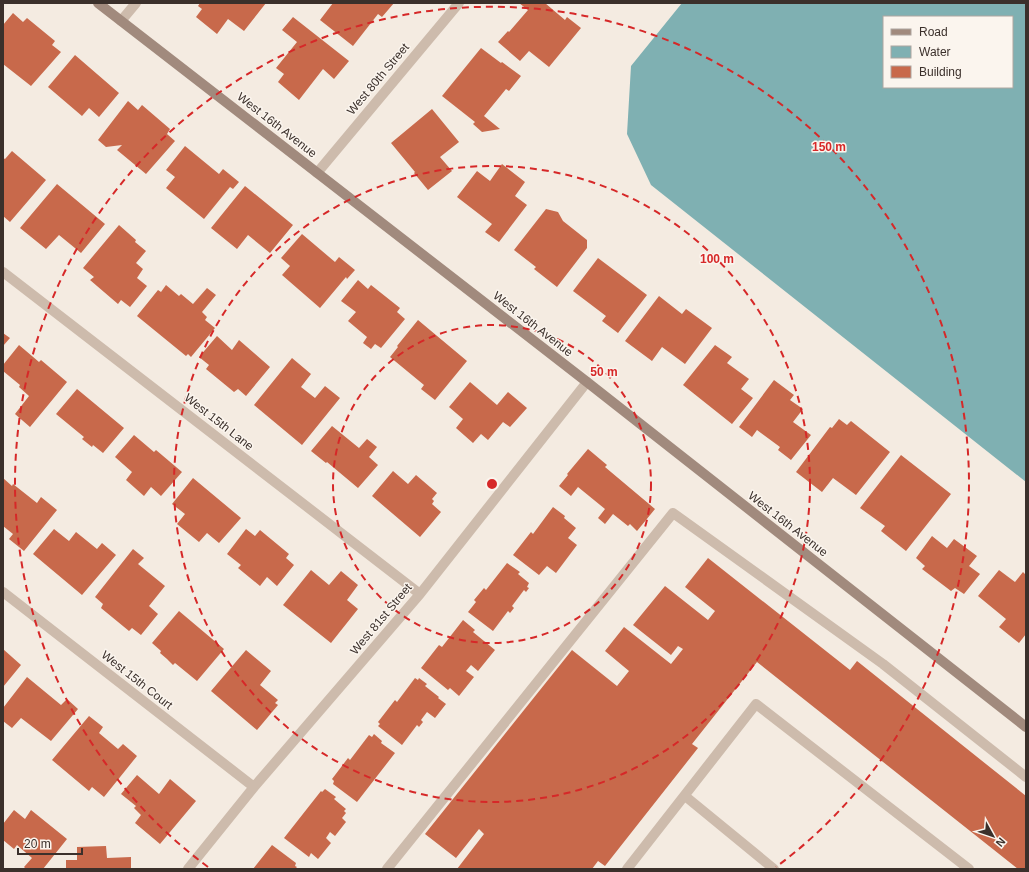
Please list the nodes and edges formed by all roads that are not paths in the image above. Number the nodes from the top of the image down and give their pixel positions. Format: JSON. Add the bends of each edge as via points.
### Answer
{"nodes":[{"id":1,"x":98,"y":3,"type":"edge"},
{"id":2,"x":136,"y":3,"type":"edge"},
{"id":3,"x":459,"y":3,"type":"edge"},
{"id":4,"x":121,"y":21,"type":"junction"},
{"id":5,"x":317,"y":173,"type":"junction"},
{"id":6,"x":3,"y":272,"type":"edge"},
{"id":7,"x":588,"y":382,"type":"junction"},
{"id":8,"x":3,"y":592,"type":"edge"},
{"id":9,"x":420,"y":594,"type":"junction"},
{"id":10,"x":1026,"y":727,"type":"edge"},
{"id":11,"x":1026,"y":777,"type":"edge"},
{"id":12,"x":254,"y":787,"type":"junction"},
{"id":13,"x":684,"y":796,"type":"junction"},
{"id":14,"x":188,"y":869,"type":"edge"},
{"id":15,"x":387,"y":869,"type":"edge"},
{"id":16,"x":628,"y":869,"type":"edge"},
{"id":17,"x":774,"y":869,"type":"edge"},
{"id":18,"x":968,"y":869,"type":"edge"}],
"edges":[{"from":1,"to":4,"type":"street","name":"West 16th Avenue"},
{"from":2,"to":4,"type":"street"},
{"from":3,"to":5,"type":"street","name":"West 80th Street"},
{"from":4,"to":5,"type":"street","name":"West 16th Avenue"},
{"from":5,"to":7,"type":"street","name":"West 16th Avenue"},
{"from":6,"to":9,"type":"street","name":"West 15th Lane"},
{"from":7,"to":9,"type":"street","name":"West 81st Street"},
{"from":7,"to":10,"type":"street","name":"West 16th Avenue"},
{"from":8,"to":12,"type":"street","name":"West 15th Court"},
{"from":9,"to":12,"type":"street","name":"West 81st Street"},
{"from":11,"to":15,"type":"street","via":[[883,664],[673,513]]},
{"from":12,"to":14,"type":"street","name":"West 81st Street"},
{"from":13,"to":16,"type":"street"},
{"from":13,"to":17,"type":"street"},
{"from":13,"to":18,"type":"street","via":[[756,704]]}]}
